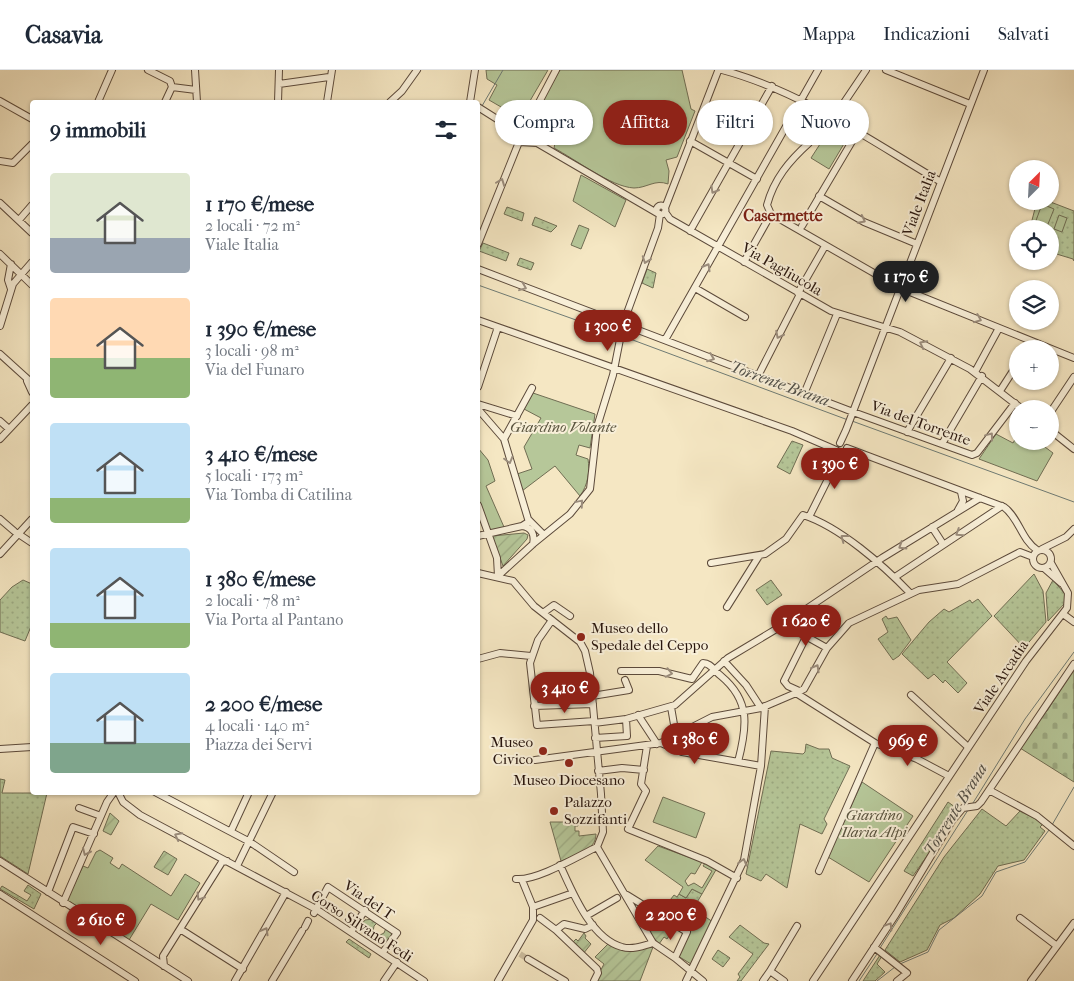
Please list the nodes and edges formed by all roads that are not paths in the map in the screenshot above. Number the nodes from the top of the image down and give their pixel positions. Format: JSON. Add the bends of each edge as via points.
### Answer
{"nodes":[{"id":1,"x":112,"y":70,"type":"edge"},
{"id":2,"x":148,"y":70,"type":"edge"},
{"id":3,"x":195,"y":70,"type":"edge"},
{"id":4,"x":279,"y":70,"type":"edge"},
{"id":5,"x":416,"y":70,"type":"edge"},
{"id":6,"x":475,"y":70,"type":"edge"},
{"id":7,"x":556,"y":70,"type":"edge"},
{"id":8,"x":719,"y":70,"type":"edge"},
{"id":9,"x":818,"y":70,"type":"edge"},
{"id":10,"x":866,"y":70,"type":"edge"},
{"id":11,"x":886,"y":70,"type":"edge"},
{"id":12,"x":984,"y":70,"type":"edge"},
{"id":13,"x":736,"y":72,"type":"edge"},
{"id":14,"x":331,"y":73,"type":"edge"},
{"id":15,"x":279,"y":84,"type":"junction"},
{"id":16,"x":772,"y":86,"type":"junction"},
{"id":17,"x":172,"y":87,"type":"junction"},
{"id":18,"x":196,"y":90,"type":"junction"},
{"id":19,"x":99,"y":100,"type":"edge"},
{"id":20,"x":165,"y":100,"type":"edge"},
{"id":21,"x":196,"y":100,"type":"edge"},
{"id":22,"x":278,"y":100,"type":"edge"},
{"id":23,"x":327,"y":100,"type":"edge"},
{"id":24,"x":392,"y":100,"type":"edge"},
{"id":25,"x":471,"y":100,"type":"edge"},
{"id":26,"x":540,"y":100,"type":"edge"},
{"id":27,"x":799,"y":100,"type":"edge"},
{"id":28,"x":802,"y":100,"type":"edge"},
{"id":29,"x":846,"y":100,"type":"edge"},
{"id":30,"x":0,"y":101,"type":"edge"},
{"id":31,"x":970,"y":104,"type":"junction"},
{"id":32,"x":480,"y":111,"type":"edge"},
{"id":33,"x":30,"y":118,"type":"edge"},
{"id":34,"x":495,"y":119,"type":"edge"},
{"id":35,"x":783,"y":133,"type":"edge"},
{"id":36,"x":869,"y":140,"type":"edge"},
{"id":37,"x":690,"y":141,"type":"junction"},
{"id":38,"x":518,"y":145,"type":"edge"},
{"id":39,"x":541,"y":145,"type":"edge"},
{"id":40,"x":807,"y":145,"type":"edge"},
{"id":41,"x":848,"y":145,"type":"edge"},
{"id":42,"x":30,"y":146,"type":"edge"},
{"id":43,"x":0,"y":161,"type":"edge"},
{"id":44,"x":729,"y":164,"type":"junction"},
{"id":45,"x":757,"y":179,"type":"junction"},
{"id":46,"x":941,"y":182,"type":"junction"},
{"id":47,"x":819,"y":196,"type":"junction"},
{"id":48,"x":0,"y":203,"type":"edge"},
{"id":49,"x":30,"y":208,"type":"edge"},
{"id":50,"x":661,"y":211,"type":"junction"},
{"id":51,"x":771,"y":214,"type":"junction"},
{"id":52,"x":670,"y":219,"type":"junction"},
{"id":53,"x":19,"y":220,"type":"junction"},
{"id":54,"x":660,"y":222,"type":"junction"},
{"id":55,"x":802,"y":226,"type":"dead end"},
{"id":56,"x":690,"y":231,"type":"junction"},
{"id":57,"x":30,"y":232,"type":"edge"},
{"id":58,"x":480,"y":239,"type":"edge"},
{"id":59,"x":917,"y":244,"type":"junction"},
{"id":60,"x":825,"y":246,"type":"junction"},
{"id":61,"x":718,"y":247,"type":"junction"},
{"id":62,"x":0,"y":254,"type":"edge"},
{"id":63,"x":744,"y":262,"type":"junction"},
{"id":64,"x":10,"y":264,"type":"junction"},
{"id":65,"x":30,"y":264,"type":"edge"},
{"id":66,"x":480,"y":270,"type":"edge"},
{"id":67,"x":21,"y":274,"type":"junction"},
{"id":68,"x":30,"y":284,"type":"edge"},
{"id":69,"x":695,"y":288,"type":"junction"},
{"id":70,"x":900,"y":288,"type":"junction"},
{"id":71,"x":10,"y":289,"type":"junction"},
{"id":72,"x":799,"y":294,"type":"junction"},
{"id":73,"x":837,"y":314,"type":"junction"},
{"id":74,"x":745,"y":317,"type":"dead end"},
{"id":75,"x":480,"y":321,"type":"edge"},
{"id":76,"x":0,"y":326,"type":"edge"},
{"id":77,"x":498,"y":327,"type":"junction"},
{"id":78,"x":622,"y":327,"type":"junction"},
{"id":79,"x":885,"y":328,"type":"junction"},
{"id":80,"x":999,"y":328,"type":"junction"},
{"id":81,"x":665,"y":340,"type":"junction"},
{"id":82,"x":1029,"y":340,"type":"edge"},
{"id":83,"x":1059,"y":352,"type":"edge"},
{"id":84,"x":1,"y":357,"type":"edge"},
{"id":85,"x":950,"y":358,"type":"junction"},
{"id":86,"x":1074,"y":358,"type":"edge"},
{"id":87,"x":615,"y":368,"type":"junction"},
{"id":88,"x":975,"y":372,"type":"junction"},
{"id":89,"x":24,"y":375,"type":"junction"},
{"id":90,"x":758,"y":376,"type":"junction"},
{"id":91,"x":982,"y":376,"type":"junction"},
{"id":92,"x":1009,"y":377,"type":"edge"},
{"id":93,"x":1074,"y":377,"type":"edge"},
{"id":94,"x":30,"y":380,"type":"edge"},
{"id":95,"x":480,"y":381,"type":"edge"},
{"id":96,"x":30,"y":388,"type":"edge"},
{"id":97,"x":532,"y":388,"type":"dead end"},
{"id":98,"x":1000,"y":391,"type":"junction"},
{"id":99,"x":804,"y":394,"type":"junction"},
{"id":100,"x":1011,"y":400,"type":"edge"},
{"id":101,"x":1059,"y":400,"type":"edge"},
{"id":102,"x":480,"y":405,"type":"edge"},
{"id":103,"x":30,"y":407,"type":"edge"},
{"id":104,"x":480,"y":411,"type":"edge"},
{"id":105,"x":1009,"y":411,"type":"edge"},
{"id":106,"x":852,"y":414,"type":"junction"},
{"id":107,"x":517,"y":416,"type":"junction"},
{"id":108,"x":0,"y":421,"type":"edge"},
{"id":109,"x":9,"y":430,"type":"junction"},
{"id":110,"x":907,"y":432,"type":"junction"},
{"id":111,"x":1059,"y":437,"type":"edge"},
{"id":112,"x":0,"y":439,"type":"edge"},
{"id":113,"x":504,"y":439,"type":"junction"},
{"id":114,"x":942,"y":444,"type":"junction"},
{"id":115,"x":842,"y":448,"type":"junction"},
{"id":116,"x":1074,"y":449,"type":"edge"},
{"id":117,"x":961,"y":492,"type":"junction"},
{"id":118,"x":980,"y":498,"type":"junction"},
{"id":119,"x":999,"y":505,"type":"junction"},
{"id":120,"x":480,"y":510,"type":"edge"},
{"id":121,"x":957,"y":511,"type":"junction"},
{"id":122,"x":809,"y":517,"type":"junction"},
{"id":123,"x":0,"y":519,"type":"edge"},
{"id":124,"x":30,"y":522,"type":"edge"},
{"id":125,"x":530,"y":522,"type":"junction"},
{"id":126,"x":522,"y":526,"type":"junction"},
{"id":127,"x":932,"y":527,"type":"junction"},
{"id":128,"x":1074,"y":529,"type":"edge"},
{"id":129,"x":17,"y":533,"type":"junction"},
{"id":130,"x":489,"y":534,"type":"junction"},
{"id":131,"x":544,"y":535,"type":"junction"},
{"id":132,"x":480,"y":536,"type":"edge"},
{"id":133,"x":30,"y":542,"type":"edge"},
{"id":134,"x":533,"y":544,"type":"junction"},
{"id":135,"x":943,"y":544,"type":"junction"},
{"id":136,"x":1038,"y":552,"type":"junction"},
{"id":137,"x":0,"y":554,"type":"edge"},
{"id":138,"x":759,"y":556,"type":"junction"},
{"id":139,"x":711,"y":562,"type":"dead end"},
{"id":140,"x":876,"y":562,"type":"junction"},
{"id":141,"x":1050,"y":563,"type":"junction"},
{"id":142,"x":1045,"y":569,"type":"junction"},
{"id":143,"x":480,"y":573,"type":"edge"},
{"id":144,"x":498,"y":576,"type":"junction"},
{"id":145,"x":895,"y":577,"type":"junction"},
{"id":146,"x":1066,"y":588,"type":"junction"},
{"id":147,"x":910,"y":593,"type":"junction"},
{"id":148,"x":727,"y":607,"type":"dead end"},
{"id":149,"x":543,"y":614,"type":"junction"},
{"id":150,"x":1065,"y":615,"type":"junction"},
{"id":151,"x":570,"y":616,"type":"dead end"},
{"id":152,"x":552,"y":620,"type":"junction"},
{"id":153,"x":1074,"y":622,"type":"edge"},
{"id":154,"x":784,"y":624,"type":"junction"},
{"id":155,"x":807,"y":635,"type":"junction"},
{"id":156,"x":828,"y":648,"type":"junction"},
{"id":157,"x":531,"y":656,"type":"junction"},
{"id":158,"x":480,"y":658,"type":"edge"},
{"id":159,"x":724,"y":661,"type":"junction"},
{"id":160,"x":1074,"y":664,"type":"edge"},
{"id":161,"x":621,"y":670,"type":"dead end"},
{"id":162,"x":713,"y":670,"type":"junction"},
{"id":163,"x":625,"y":680,"type":"dead end"},
{"id":164,"x":798,"y":692,"type":"junction"},
{"id":165,"x":911,"y":695,"type":"dead end"},
{"id":166,"x":592,"y":696,"type":"junction"},
{"id":167,"x":593,"y":704,"type":"junction"},
{"id":168,"x":534,"y":706,"type":"junction"},
{"id":169,"x":671,"y":706,"type":"junction"},
{"id":170,"x":763,"y":707,"type":"junction"},
{"id":171,"x":744,"y":711,"type":"junction"},
{"id":172,"x":638,"y":716,"type":"junction"},
{"id":173,"x":626,"y":719,"type":"junction"},
{"id":174,"x":594,"y":722,"type":"junction"},
{"id":175,"x":616,"y":736,"type":"junction"},
{"id":176,"x":678,"y":736,"type":"junction"},
{"id":177,"x":595,"y":738,"type":"junction"},
{"id":178,"x":875,"y":743,"type":"junction"},
{"id":179,"x":659,"y":744,"type":"junction"},
{"id":180,"x":647,"y":746,"type":"junction"},
{"id":181,"x":30,"y":747,"type":"edge"},
{"id":182,"x":968,"y":748,"type":"junction"},
{"id":183,"x":0,"y":749,"type":"edge"},
{"id":184,"x":617,"y":750,"type":"junction"},
{"id":185,"x":596,"y":752,"type":"junction"},
{"id":186,"x":535,"y":760,"type":"dead end"},
{"id":187,"x":738,"y":762,"type":"junction"},
{"id":188,"x":761,"y":766,"type":"junction"},
{"id":189,"x":644,"y":770,"type":"junction"},
{"id":190,"x":598,"y":771,"type":"junction"},
{"id":191,"x":950,"y":776,"type":"junction"},
{"id":192,"x":989,"y":790,"type":"junction"},
{"id":193,"x":112,"y":795,"type":"edge"},
{"id":194,"x":120,"y":795,"type":"edge"},
{"id":195,"x":161,"y":795,"type":"edge"},
{"id":196,"x":248,"y":795,"type":"edge"},
{"id":197,"x":272,"y":795,"type":"edge"},
{"id":198,"x":78,"y":808,"type":"dead end"},
{"id":199,"x":101,"y":816,"type":"junction"},
{"id":200,"x":231,"y":831,"type":"junction"},
{"id":201,"x":94,"y":834,"type":"junction"},
{"id":202,"x":250,"y":842,"type":"junction"},
{"id":203,"x":1074,"y":846,"type":"edge"},
{"id":204,"x":597,"y":847,"type":"junction"},
{"id":205,"x":224,"y":860,"type":"junction"},
{"id":206,"x":0,"y":861,"type":"edge"},
{"id":207,"x":560,"y":865,"type":"junction"},
{"id":208,"x":237,"y":866,"type":"junction"},
{"id":209,"x":819,"y":871,"type":"dead end"},
{"id":210,"x":294,"y":872,"type":"dead end"},
{"id":211,"x":737,"y":878,"type":"junction"},
{"id":212,"x":48,"y":892,"type":"junction"},
{"id":213,"x":286,"y":892,"type":"junction"},
{"id":214,"x":0,"y":894,"type":"edge"},
{"id":215,"x":573,"y":894,"type":"junction"},
{"id":216,"x":621,"y":896,"type":"junction"},
{"id":217,"x":63,"y":903,"type":"junction"},
{"id":218,"x":533,"y":907,"type":"junction"},
{"id":219,"x":365,"y":910,"type":"junction"},
{"id":220,"x":315,"y":911,"type":"junction"},
{"id":221,"x":586,"y":916,"type":"junction"},
{"id":222,"x":537,"y":918,"type":"junction"},
{"id":223,"x":1020,"y":918,"type":"dead end"},
{"id":224,"x":1074,"y":923,"type":"edge"},
{"id":225,"x":593,"y":925,"type":"junction"},
{"id":226,"x":305,"y":926,"type":"dead end"},
{"id":227,"x":797,"y":926,"type":"dead end"},
{"id":228,"x":180,"y":929,"type":"junction"},
{"id":229,"x":556,"y":930,"type":"junction"},
{"id":230,"x":351,"y":932,"type":"junction"},
{"id":231,"x":653,"y":944,"type":"junction"},
{"id":232,"x":1057,"y":946,"type":"junction"},
{"id":233,"x":878,"y":950,"type":"junction"},
{"id":234,"x":383,"y":952,"type":"junction"},
{"id":235,"x":675,"y":958,"type":"junction"},
{"id":236,"x":528,"y":959,"type":"tunnel mouth"},
{"id":237,"x":397,"y":962,"type":"junction"},
{"id":238,"x":164,"y":966,"type":"junction"},
{"id":239,"x":242,"y":969,"type":"junction"},
{"id":240,"x":691,"y":970,"type":"junction"},
{"id":241,"x":770,"y":971,"type":"junction"},
{"id":242,"x":135,"y":981,"type":"edge"},
{"id":243,"x":188,"y":981,"type":"edge"},
{"id":244,"x":235,"y":981,"type":"edge"},
{"id":245,"x":272,"y":981,"type":"edge"},
{"id":246,"x":384,"y":981,"type":"edge"},
{"id":247,"x":424,"y":981,"type":"edge"},
{"id":248,"x":498,"y":981,"type":"edge"},
{"id":249,"x":565,"y":981,"type":"edge"},
{"id":250,"x":594,"y":981,"type":"edge"},
{"id":251,"x":686,"y":981,"type":"edge"},
{"id":252,"x":703,"y":981,"type":"edge"},
{"id":253,"x":763,"y":981,"type":"edge"},
{"id":254,"x":784,"y":981,"type":"edge"},
{"id":255,"x":813,"y":981,"type":"edge"},
{"id":256,"x":852,"y":981,"type":"edge"},
{"id":257,"x":897,"y":981,"type":"edge"},
{"id":258,"x":1031,"y":981,"type":"edge"}],
"edges":[{"from":1,"to":19,"type":"street"},
{"from":2,"to":17,"type":"street","via":[[170,81]]},
{"from":3,"to":18,"type":"street"},
{"from":4,"to":15,"type":"street"},
{"from":5,"to":24,"type":"street"},
{"from":6,"to":25,"type":"street"},
{"from":7,"to":26,"type":"street"},
{"from":8,"to":13,"type":"street"},
{"from":8,"to":37,"type":"street"},
{"from":9,"to":28,"type":"street"},
{"from":10,"to":29,"type":"street"},
{"from":11,"to":31,"type":"street"},
{"from":12,"to":31,"type":"street","name":"Viale Italia"},
{"from":13,"to":16,"type":"street"},
{"from":14,"to":15,"type":"street"},
{"from":14,"to":23,"type":"street"},
{"from":15,"to":22,"type":"street"},
{"from":16,"to":27,"type":"street"},
{"from":16,"to":44,"type":"street"},
{"from":17,"to":18,"type":"street"},
{"from":17,"to":20,"type":"street"},
{"from":18,"to":21,"type":"street"},
{"from":30,"to":33,"type":"street"},
{"from":31,"to":46,"type":"street","name":"Viale Italia"},
{"from":32,"to":34,"type":"street"},
{"from":35,"to":45,"type":"street"},
{"from":36,"to":46,"type":"street"},
{"from":37,"to":44,"type":"street"},
{"from":37,"to":50,"type":"street"},
{"from":58,"to":38,"type":"street","one_way":true},
{"from":39,"to":50,"type":"street"},
{"from":40,"to":51,"type":"street","via":[[790,160],[776,180],[767,205]]},
{"from":41,"to":47,"type":"street"},
{"from":42,"to":43,"type":"street","via":[[13,163]]},
{"from":44,"to":45,"type":"street"},
{"from":44,"to":56,"type":"street","one_way":true},
{"from":45,"to":61,"type":"street"},
{"from":46,"to":59,"type":"street","name":"Viale Italia"},
{"from":47,"to":55,"type":"street"},
{"from":47,"to":59,"type":"street","one_way":true,"via":[[864,222]]},
{"from":48,"to":53,"type":"street"},
{"from":49,"to":53,"type":"street"},
{"from":50,"to":52,"type":"street","name":"Via Pagliucola"},
{"from":50,"to":54,"type":"street"},
{"from":51,"to":60,"type":"street"},
{"from":51,"to":63,"type":"street"},
{"from":52,"to":54,"type":"street"},
{"from":52,"to":56,"type":"street","name":"Via Pagliucola"},
{"from":53,"to":57,"type":"street"},
{"from":54,"to":78,"type":"street","one_way":true},
{"from":56,"to":61,"type":"street","name":"Via Pagliucola"},
{"from":59,"to":70,"type":"street","name":"Viale Italia"},
{"from":60,"to":70,"type":"street"},
{"from":60,"to":72,"type":"street"},
{"from":61,"to":63,"type":"street","name":"Via Pagliucola"},
{"from":69,"to":61,"type":"street","one_way":true},
{"from":62,"to":64,"type":"street"},
{"from":63,"to":72,"type":"street","name":"Via Pagliucola"},
{"from":64,"to":67,"type":"street"},
{"from":64,"to":71,"type":"street"},
{"from":65,"to":67,"type":"street"},
{"from":66,"to":78,"type":"street","name":"Via del Torrente","one_way":true},
{"from":67,"to":68,"type":"street"},
{"from":67,"to":71,"type":"street"},
{"from":69,"to":74,"type":"street"},
{"from":69,"to":81,"type":"street"},
{"from":70,"to":79,"type":"street","name":"Viale Italia"},
{"from":70,"to":80,"type":"street","one_way":true},
{"from":71,"to":76,"type":"street"},
{"from":72,"to":73,"type":"street","name":"Via Pagliucola"},
{"from":72,"to":90,"type":"street","one_way":true},
{"from":73,"to":79,"type":"street","name":"Via Pagliucola"},
{"from":73,"to":99,"type":"street"},
{"from":75,"to":77,"type":"street"},
{"from":77,"to":87,"type":"street"},
{"from":77,"to":95,"type":"street"},
{"from":78,"to":81,"type":"street","name":"Via del Torrente"},
{"from":78,"to":87,"type":"street"},
{"from":85,"to":79,"type":"street","name":"Via Pagliucola","one_way":true,"via":[[900,332]]},
{"from":79,"to":106,"type":"street","name":"Viale Italia"},
{"from":80,"to":82,"type":"street"},
{"from":80,"to":88,"type":"street"},
{"from":81,"to":90,"type":"street","name":"Via del Torrente","one_way":true},
{"from":83,"to":86,"type":"street"},
{"from":84,"to":89,"type":"street"},
{"from":85,"to":88,"type":"street","name":"Via Pagliucola"},
{"from":85,"to":110,"type":"street"},
{"from":87,"to":115,"type":"street"},
{"from":131,"to":87,"type":"street","one_way":true,"via":[[570,514],[590,489],[597,427]]},
{"from":88,"to":91,"type":"street","name":"Via Pagliucola"},
{"from":89,"to":94,"type":"street"},
{"from":89,"to":96,"type":"street"},
{"from":90,"to":99,"type":"street","name":"Via del Torrente"},
{"from":91,"to":98,"type":"street","name":"Via Pagliucola"},
{"from":91,"to":114,"type":"street"},
{"from":92,"to":98,"type":"street"},
{"from":93,"to":101,"type":"street"},
{"from":97,"to":107,"type":"street"},
{"from":98,"to":100,"type":"street","name":"Via Pagliucola"},
{"from":99,"to":106,"type":"street","name":"Via del Torrente"},
{"from":102,"to":107,"type":"street"},
{"from":103,"to":109,"type":"street"},
{"from":104,"to":113,"type":"street"},
{"from":114,"to":105,"type":"street","name":"Via del Torrente","one_way":true,"via":[[975,455]]},
{"from":106,"to":110,"type":"street","name":"Via del Torrente"},
{"from":106,"to":115,"type":"street","name":"Viale Italia"},
{"from":107,"to":113,"type":"street"},
{"from":108,"to":109,"type":"street"},
{"from":109,"to":112,"type":"street"},
{"from":110,"to":114,"type":"street","name":"Via del Torrente"},
{"from":111,"to":116,"type":"street"},
{"from":113,"to":125,"type":"street","one_way":true},
{"from":115,"to":117,"type":"street"},
{"from":115,"to":122,"type":"street","name":"Viale Italia"},
{"from":117,"to":118,"type":"street"},
{"from":117,"to":121,"type":"street","via":[[963,501]]},
{"from":118,"to":119,"type":"street"},
{"from":118,"to":121,"type":"street"},
{"from":119,"to":135,"type":"street","one_way":true},
{"from":119,"to":136,"type":"street","via":[[1025,547]]},
{"from":120,"to":130,"type":"street"},
{"from":121,"to":127,"type":"street"},
{"from":122,"to":138,"type":"street","via":[[801,515],[786,539]]},
{"from":140,"to":122,"type":"street","one_way":true,"via":[[833,530]]},
{"from":123,"to":129,"type":"street"},
{"from":124,"to":129,"type":"street"},
{"from":125,"to":126,"type":"street"},
{"from":125,"to":131,"type":"street"},
{"from":126,"to":130,"type":"street"},
{"from":126,"to":134,"type":"street","via":[[532,532]]},
{"from":127,"to":135,"type":"street"},
{"from":127,"to":140,"type":"street","one_way":true},
{"from":128,"to":136,"type":"street"},
{"from":129,"to":133,"type":"street"},
{"from":129,"to":137,"type":"street"},
{"from":130,"to":132,"type":"street"},
{"from":130,"to":144,"type":"street","via":[[498,563]]},
{"from":131,"to":134,"type":"street"},
{"from":134,"to":144,"type":"street"},
{"from":135,"to":145,"type":"street"},
{"from":136,"to":141,"type":"street"},
{"from":136,"to":142,"type":"street","via":[[1038,566]]},
{"from":136,"to":147,"type":"street","via":[[1023,551],[955,585]]},
{"from":138,"to":139,"type":"street"},
{"from":138,"to":148,"type":"street"},
{"from":140,"to":145,"type":"street"},
{"from":140,"to":154,"type":"street"},
{"from":141,"to":142,"type":"street"},
{"from":141,"to":146,"type":"street"},
{"from":142,"to":146,"type":"street"},
{"from":143,"to":144,"type":"street"},
{"from":144,"to":149,"type":"street","via":[[518,584]]},
{"from":145,"to":147,"type":"street"},
{"from":146,"to":150,"type":"street","via":[[1069,602]]},
{"from":147,"to":156,"type":"street","via":[[849,623]]},
{"from":149,"to":151,"type":"street","via":[[554,605]]},
{"from":149,"to":152,"type":"street"},
{"from":150,"to":153,"type":"street"},
{"from":150,"to":182,"type":"street","name":"Viale Arcadia","via":[[1038,645]]},
{"from":152,"to":157,"type":"street"},
{"from":152,"to":166,"type":"street","via":[[580,642],[585,650]]},
{"from":154,"to":155,"type":"street"},
{"from":154,"to":159,"type":"street"},
{"from":155,"to":156,"type":"street"},
{"from":155,"to":164,"type":"street","via":[[784,680]]},
{"from":164,"to":156,"type":"street","one_way":true,"via":[[807,686]]},
{"from":157,"to":158,"type":"street","via":[[500,653]]},
{"from":157,"to":168,"type":"street"},
{"from":159,"to":162,"type":"street"},
{"from":159,"to":170,"type":"street"},
{"from":160,"to":192,"type":"street"},
{"from":161,"to":162,"type":"street","one_way":true,"via":[[659,671],[691,679],[703,663],[711,665]]},
{"from":162,"to":169,"type":"street","via":[[688,696]]},
{"from":162,"to":171,"type":"street","via":[[731,685]]},
{"from":163,"to":166,"type":"street","via":[[629,690]]},
{"from":164,"to":170,"type":"street"},
{"from":164,"to":178,"type":"street"},
{"from":165,"to":182,"type":"street"},
{"from":166,"to":167,"type":"street"},
{"from":167,"to":168,"type":"street"},
{"from":167,"to":174,"type":"street"},
{"from":168,"to":174,"type":"street","via":[[539,726]]},
{"from":169,"to":172,"type":"street"},
{"from":169,"to":176,"type":"street"},
{"from":170,"to":171,"type":"street"},
{"from":170,"to":188,"type":"street"},
{"from":171,"to":176,"type":"street","via":[[712,717]]},
{"from":171,"to":187,"type":"street","via":[[744,738]]},
{"from":172,"to":173,"type":"street"},
{"from":172,"to":179,"type":"street"},
{"from":173,"to":174,"type":"street"},
{"from":173,"to":175,"type":"street","via":[[627,736]]},
{"from":174,"to":177,"type":"street"},
{"from":175,"to":177,"type":"street"},
{"from":175,"to":184,"type":"street"},
{"from":176,"to":179,"type":"street"},
{"from":177,"to":185,"type":"street"},
{"from":178,"to":191,"type":"street"},
{"from":178,"to":209,"type":"street"},
{"from":179,"to":180,"type":"street"},
{"from":179,"to":187,"type":"street","via":[[678,752]]},
{"from":180,"to":184,"type":"street"},
{"from":180,"to":189,"type":"street"},
{"from":181,"to":183,"type":"street"},
{"from":182,"to":191,"type":"street","name":"Viale Arcadia"},
{"from":184,"to":185,"type":"street"},
{"from":185,"to":186,"type":"street"},
{"from":185,"to":190,"type":"street"},
{"from":187,"to":188,"type":"street"},
{"from":211,"to":188,"type":"street","one_way":true,"via":[[744,860]]},
{"from":189,"to":190,"type":"street"},
{"from":189,"to":211,"type":"street","via":[[641,784],[646,791],[628,829],[707,861]]},
{"from":190,"to":204,"type":"street","via":[[603,832]]},
{"from":191,"to":255,"type":"street","name":"Viale Arcadia"},
{"from":192,"to":203,"type":"street","via":[[1037,816]]},
{"from":233,"to":192,"type":"street","one_way":true,"via":[[952,821],[962,809],[977,806]]},
{"from":193,"to":199,"type":"street"},
{"from":205,"to":194,"type":"street","name":"Corso Silvano Fedi","one_way":true,"via":[[140,815],[123,802]]},
{"from":195,"to":200,"type":"street"},
{"from":196,"to":200,"type":"street"},
{"from":197,"to":202,"type":"street"},
{"from":198,"to":199,"type":"street"},
{"from":199,"to":201,"type":"street"},
{"from":200,"to":202,"type":"street"},
{"from":201,"to":212,"type":"street","via":[[73,827]]},
{"from":201,"to":217,"type":"street","one_way":true},
{"from":202,"to":208,"type":"street"},
{"from":202,"to":210,"type":"street"},
{"from":204,"to":207,"type":"street"},
{"from":204,"to":216,"type":"street"},
{"from":205,"to":208,"type":"street","name":"Corso Silvano Fedi"},
{"from":205,"to":228,"type":"street","one_way":true},
{"from":206,"to":212,"type":"street"},
{"from":207,"to":215,"type":"street"},
{"from":207,"to":218,"type":"street","via":[[519,880]]},
{"from":208,"to":213,"type":"street","name":"Corso Silvano Fedi"},
{"from":211,"to":240,"type":"street"},
{"from":212,"to":217,"type":"street"},
{"from":213,"to":220,"type":"street","name":"Corso Silvano Fedi"},
{"from":239,"to":213,"type":"street","one_way":true},
{"from":214,"to":242,"type":"street"},
{"from":215,"to":218,"type":"street"},
{"from":215,"to":221,"type":"street"},
{"from":216,"to":221,"type":"street"},
{"from":216,"to":231,"type":"street"},
{"from":216,"to":235,"type":"street","via":[[687,932]]},
{"from":217,"to":238,"type":"street"},
{"from":218,"to":222,"type":"street"},
{"from":219,"to":220,"type":"street","name":"Via del T","via":[[328,887]]},
{"from":219,"to":230,"type":"street"},
{"from":219,"to":234,"type":"street","name":"Via del T","via":[[397,933]]},
{"from":220,"to":230,"type":"street","name":"Corso Silvano Fedi"},
{"from":221,"to":225,"type":"street"},
{"from":222,"to":229,"type":"street"},
{"from":222,"to":248,"type":"street"},
{"from":223,"to":232,"type":"street"},
{"from":224,"to":232,"type":"street"},
{"from":225,"to":229,"type":"street","via":[[585,929],[564,924]]},
{"from":225,"to":231,"type":"street","via":[[608,940],[622,947]]},
{"from":226,"to":245,"type":"street"},
{"from":227,"to":241,"type":"street"},
{"from":228,"to":238,"type":"street","via":[[162,958]]},
{"from":228,"to":239,"type":"street"},
{"from":229,"to":250,"type":"street","via":[[597,969]]},
{"from":230,"to":234,"type":"street","name":"Corso Silvano Fedi"},
{"from":231,"to":235,"type":"street"},
{"from":232,"to":258,"type":"street"},
{"from":233,"to":256,"type":"street"},
{"from":233,"to":257,"type":"street","via":[[907,973]]},
{"from":234,"to":237,"type":"street","name":"Corso Silvano Fedi"},
{"from":235,"to":240,"type":"street"},
{"from":236,"to":249,"type":"street"},
{"from":237,"to":246,"type":"street"},
{"from":237,"to":247,"type":"street","name":"Corso Silvano Fedi"},
{"from":238,"to":243,"type":"street"},
{"from":239,"to":244,"type":"street"},
{"from":240,"to":251,"type":"street"},
{"from":240,"to":252,"type":"street"},
{"from":241,"to":253,"type":"street"},
{"from":241,"to":254,"type":"street"}]}
